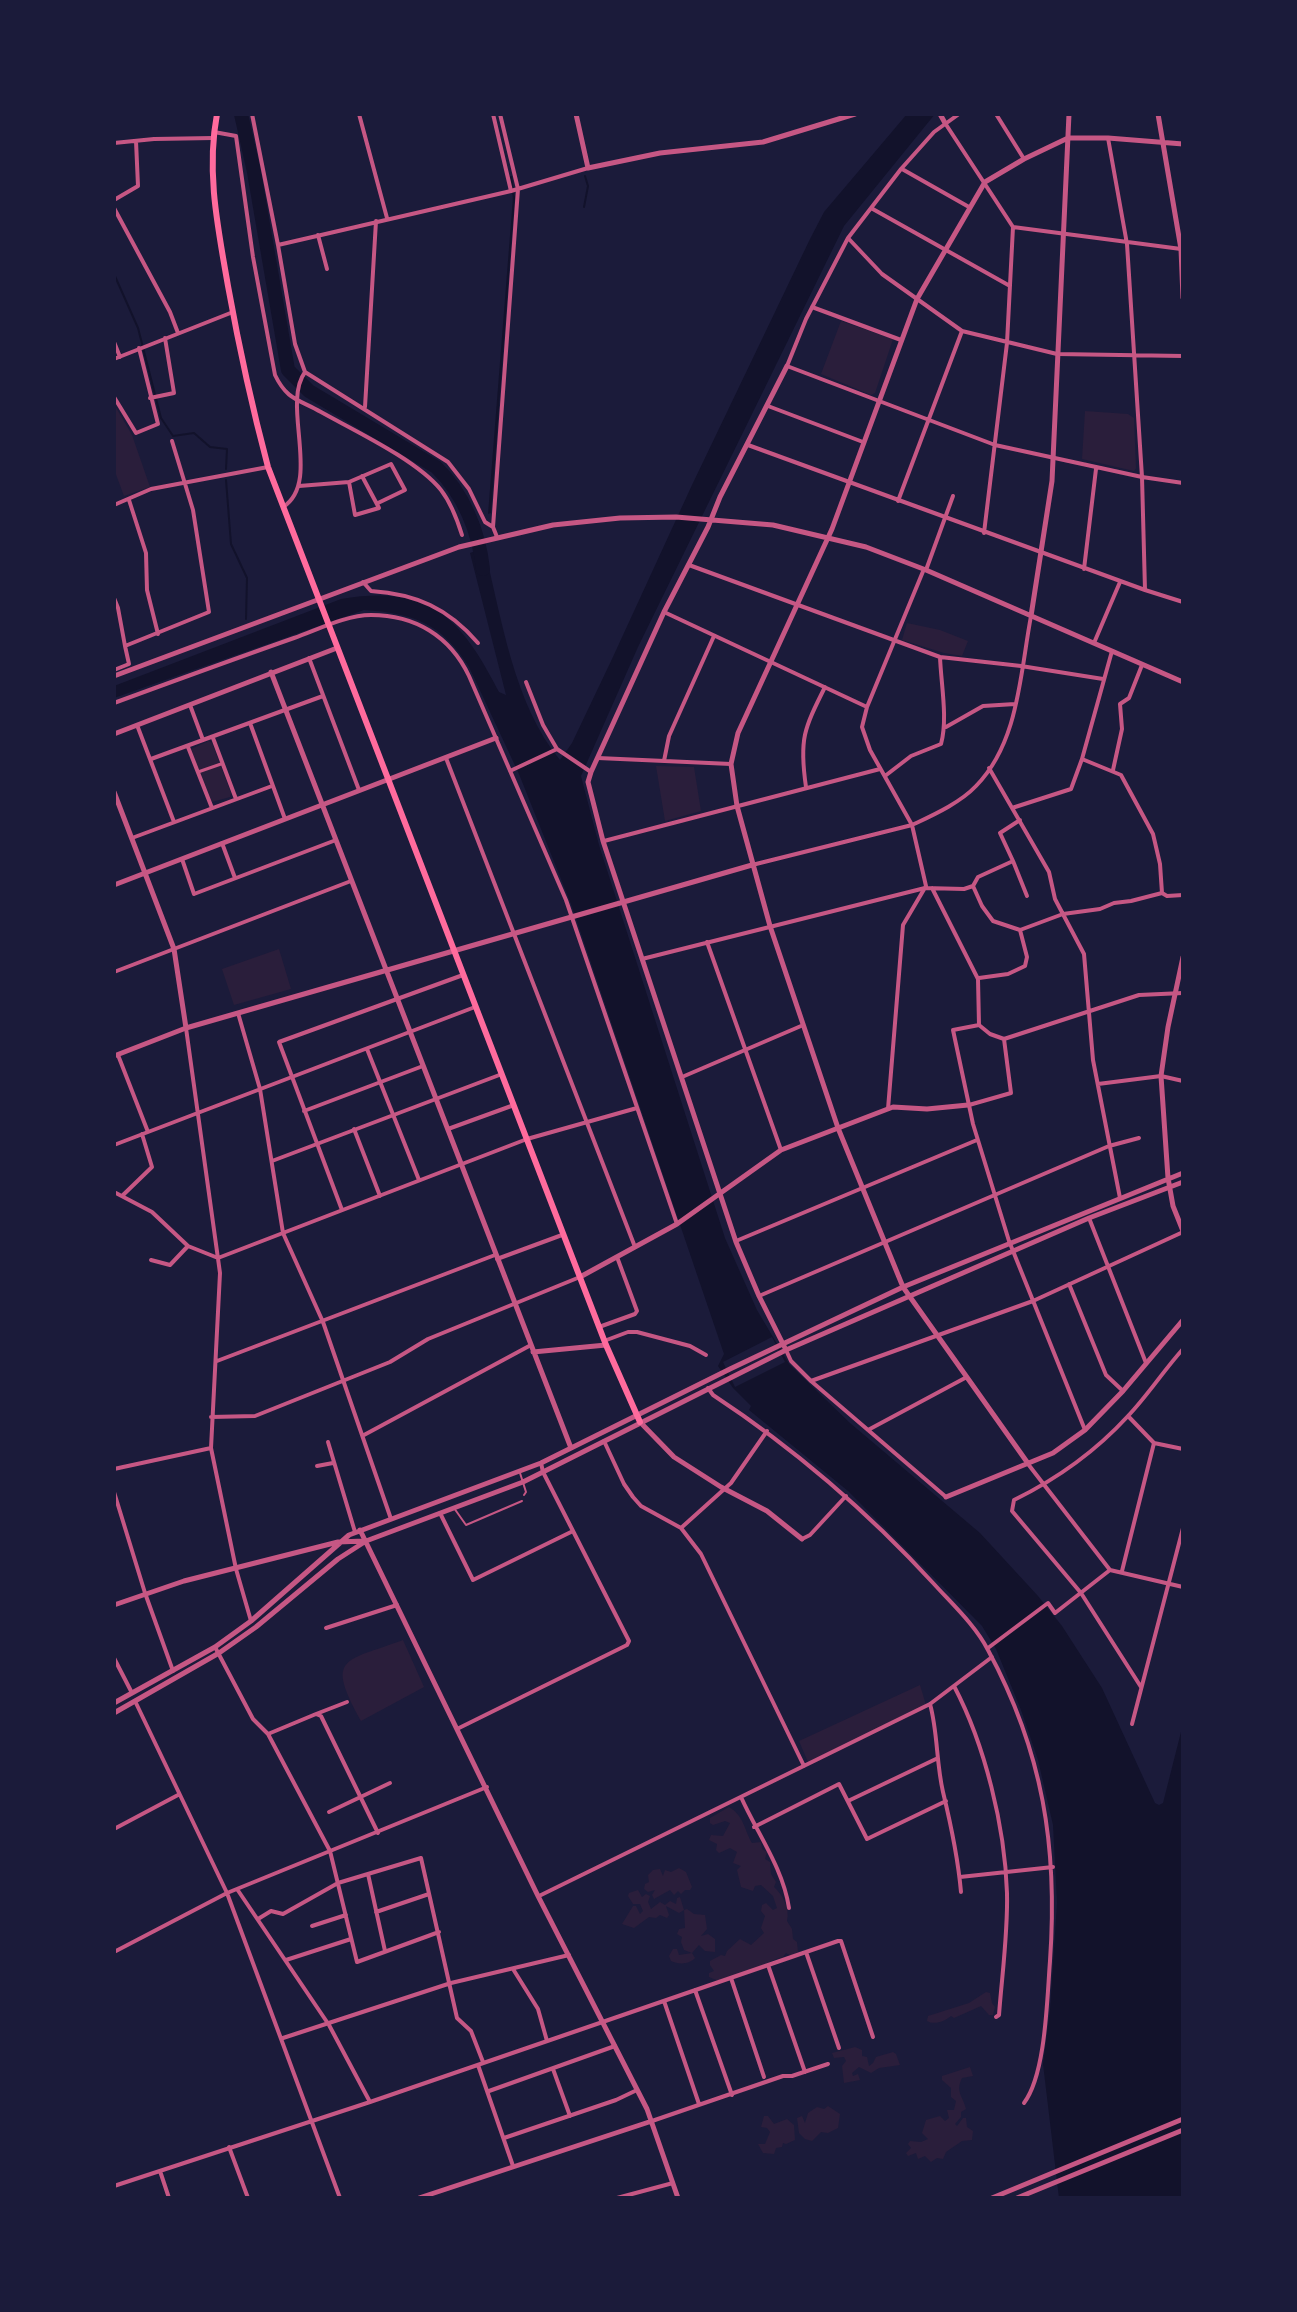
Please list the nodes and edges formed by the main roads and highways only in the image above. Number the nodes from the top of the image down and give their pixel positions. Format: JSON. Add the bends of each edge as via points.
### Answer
{"nodes":[{"id":1,"x":217,"y":114,"type":"edge"},
{"id":2,"x":640,"y":1422,"type":"road end"}],
"edges":[{"from":1,"to":2,"type":"main road","via":[[214,204],[246,386],[268,467]]}]}
